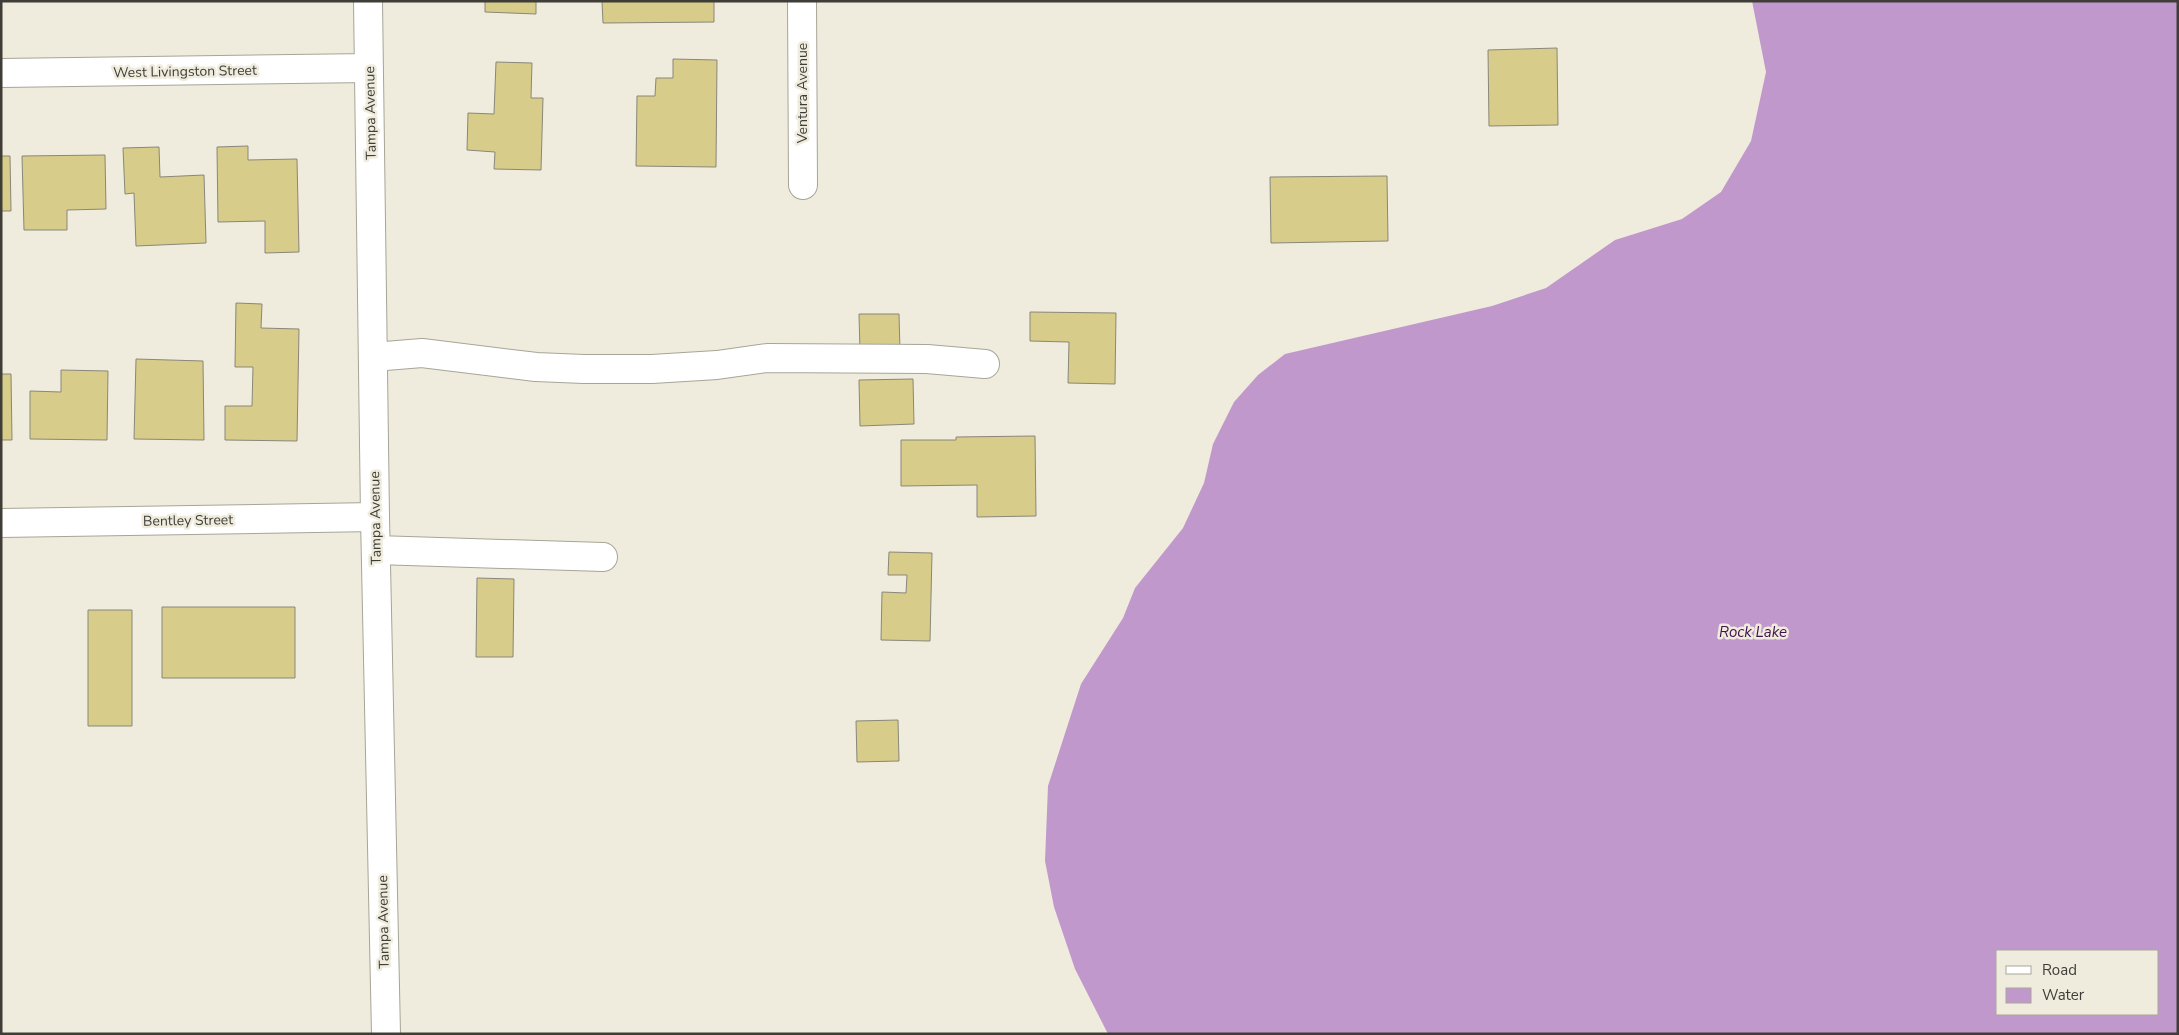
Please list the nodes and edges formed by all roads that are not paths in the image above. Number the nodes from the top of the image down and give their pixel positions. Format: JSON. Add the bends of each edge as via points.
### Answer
{"nodes":[{"id":1,"x":368,"y":1,"type":"edge"},
{"id":2,"x":802,"y":1,"type":"edge"},
{"id":3,"x":369,"y":68,"type":"junction"},
{"id":4,"x":1,"y":73,"type":"edge"},
{"id":5,"x":803,"y":185,"type":"dead end"},
{"id":6,"x":373,"y":357,"type":"junction"},
{"id":7,"x":985,"y":364,"type":"dead end"},
{"id":8,"x":375,"y":517,"type":"junction"},
{"id":9,"x":1,"y":523,"type":"edge"},
{"id":10,"x":376,"y":550,"type":"junction"},
{"id":11,"x":603,"y":557,"type":"dead end"},
{"id":12,"x":386,"y":1034,"type":"edge"}],
"edges":[{"from":1,"to":3,"type":"street","name":"Tampa Avenue"},
{"from":2,"to":5,"type":"street","name":"Ventura Avenue"},
{"from":3,"to":4,"type":"street","name":"West Livingston Street"},
{"from":3,"to":6,"type":"street","name":"Tampa Avenue"},
{"from":6,"to":7,"type":"street","via":[[422,353],[584,369],[717,366],[767,358]]},
{"from":6,"to":8,"type":"street","name":"Tampa Avenue"},
{"from":8,"to":9,"type":"street","name":"Bentley Street"},
{"from":8,"to":10,"type":"street","name":"Tampa Avenue"},
{"from":10,"to":11,"type":"street"},
{"from":10,"to":12,"type":"street","name":"Tampa Avenue"}]}
